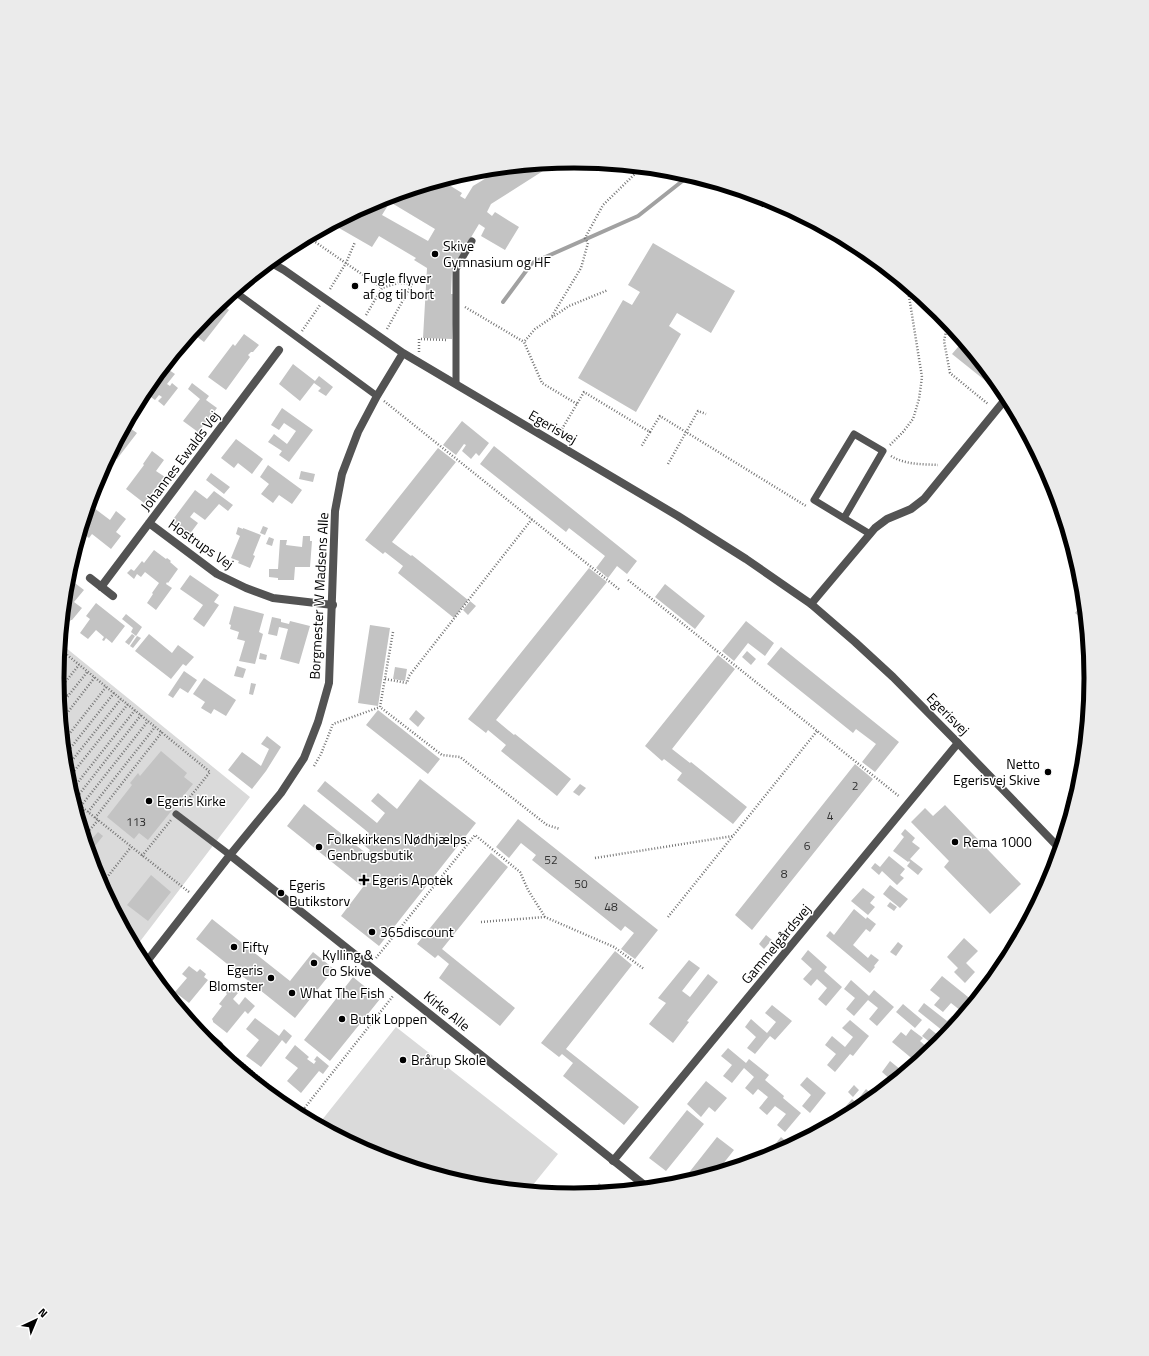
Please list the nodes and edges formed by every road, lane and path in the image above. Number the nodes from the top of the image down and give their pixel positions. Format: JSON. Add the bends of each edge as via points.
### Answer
{"nodes":[{"id":1,"x":637,"y":172,"type":"edge"},
{"id":2,"x":313,"y":240,"type":"edge"},
{"id":3,"x":472,"y":241,"type":"dead end"},
{"id":4,"x":277,"y":264,"type":"edge"},
{"id":5,"x":275,"y":265,"type":"edge"},
{"id":6,"x":284,"y":270,"type":"junction"},
{"id":7,"x":426,"y":278,"type":"dead end"},
{"id":8,"x":412,"y":284,"type":"junction"},
{"id":9,"x":382,"y":288,"type":"junction"},
{"id":10,"x":608,"y":290,"type":"dead end"},
{"id":11,"x":908,"y":292,"type":"edge"},
{"id":12,"x":238,"y":294,"type":"edge"},
{"id":13,"x":456,"y":302,"type":"junction"},
{"id":14,"x":551,"y":318,"type":"junction"},
{"id":15,"x":361,"y":324,"type":"junction"},
{"id":16,"x":947,"y":329,"type":"edge"},
{"id":17,"x":381,"y":338,"type":"junction"},
{"id":18,"x":456,"y":340,"type":"junction"},
{"id":19,"x":524,"y":342,"type":"junction"},
{"id":20,"x":279,"y":350,"type":"dead end"},
{"id":21,"x":403,"y":354,"type":"junction"},
{"id":22,"x":418,"y":362,"type":"junction"},
{"id":23,"x":456,"y":384,"type":"junction"},
{"id":24,"x":378,"y":396,"type":"junction"},
{"id":25,"x":1004,"y":401,"type":"edge"},
{"id":26,"x":577,"y":404,"type":"junction"},
{"id":27,"x":996,"y":410,"type":"junction"},
{"id":28,"x":706,"y":414,"type":"dead end"},
{"id":29,"x":650,"y":432,"type":"junction"},
{"id":30,"x":686,"y":432,"type":"junction"},
{"id":31,"x":554,"y":442,"type":"junction"},
{"id":32,"x":640,"y":448,"type":"dead end"},
{"id":33,"x":883,"y":451,"type":"junction"},
{"id":34,"x":668,"y":464,"type":"dead end"},
{"id":35,"x":950,"y":468,"type":"junction"},
{"id":36,"x":811,"y":509,"type":"dead end"},
{"id":37,"x":844,"y":518,"type":"junction"},
{"id":38,"x":532,"y":520,"type":"junction"},
{"id":39,"x":149,"y":523,"type":"junction"},
{"id":40,"x":870,"y":534,"type":"junction"},
{"id":41,"x":90,"y":578,"type":"dead end"},
{"id":42,"x":628,"y":580,"type":"dead end"},
{"id":43,"x":101,"y":587,"type":"junction"},
{"id":44,"x":620,"y":590,"type":"dead end"},
{"id":45,"x":113,"y":596,"type":"dead end"},
{"id":46,"x":811,"y":604,"type":"junction"},
{"id":47,"x":333,"y":605,"type":"junction"},
{"id":48,"x":392,"y":632,"type":"dead end"},
{"id":49,"x":66,"y":654,"type":"edge"},
{"id":50,"x":79,"y":665,"type":"junction"},
{"id":51,"x":88,"y":671,"type":"junction"},
{"id":52,"x":95,"y":677,"type":"junction"},
{"id":53,"x":385,"y":679,"type":"junction"},
{"id":54,"x":64,"y":684,"type":"edge"},
{"id":55,"x":106,"y":687,"type":"junction"},
{"id":56,"x":114,"y":693,"type":"junction"},
{"id":57,"x":64,"y":694,"type":"edge"},
{"id":58,"x":68,"y":696,"type":"junction"},
{"id":59,"x":121,"y":699,"type":"junction"},
{"id":60,"x":65,"y":700,"type":"edge"},
{"id":61,"x":128,"y":704,"type":"junction"},
{"id":62,"x":380,"y":707,"type":"junction"},
{"id":63,"x":135,"y":710,"type":"junction"},
{"id":64,"x":65,"y":715,"type":"edge"},
{"id":65,"x":141,"y":715,"type":"junction"},
{"id":66,"x":148,"y":721,"type":"junction"},
{"id":67,"x":155,"y":726,"type":"junction"},
{"id":68,"x":817,"y":731,"type":"junction"},
{"id":69,"x":162,"y":732,"type":"junction"},
{"id":70,"x":67,"y":737,"type":"edge"},
{"id":71,"x":958,"y":743,"type":"junction"},
{"id":72,"x":69,"y":750,"type":"edge"},
{"id":73,"x":71,"y":762,"type":"edge"},
{"id":74,"x":314,"y":766,"type":"dead end"},
{"id":75,"x":73,"y":773,"type":"edge"},
{"id":76,"x":75,"y":784,"type":"edge"},
{"id":77,"x":78,"y":795,"type":"edge"},
{"id":78,"x":908,"y":804,"type":"junction"},
{"id":79,"x":81,"y":806,"type":"joint"},
{"id":80,"x":88,"y":812,"type":"junction"},
{"id":81,"x":176,"y":814,"type":"junction"},
{"id":82,"x":97,"y":819,"type":"junction"},
{"id":83,"x":560,"y":830,"type":"dead end"},
{"id":84,"x":88,"y":832,"type":"edge"},
{"id":85,"x":733,"y":836,"type":"junction"},
{"id":86,"x":1057,"y":845,"type":"edge"},
{"id":87,"x":131,"y":847,"type":"junction"},
{"id":88,"x":230,"y":855,"type":"junction"},
{"id":89,"x":142,"y":856,"type":"junction"},
{"id":90,"x":595,"y":858,"type":"dead end"},
{"id":91,"x":106,"y":879,"type":"edge"},
{"id":92,"x":197,"y":898,"type":"junction"},
{"id":93,"x":546,"y":917,"type":"junction"},
{"id":94,"x":668,"y":917,"type":"dead end"},
{"id":95,"x":481,"y":922,"type":"dead end"},
{"id":96,"x":148,"y":959,"type":"edge"},
{"id":97,"x":369,"y":966,"type":"junction"},
{"id":98,"x":644,"y":969,"type":"dead end"},
{"id":99,"x":399,"y":989,"type":"junction"},
{"id":100,"x":229,"y":1054,"type":"edge"},
{"id":101,"x":266,"y":1084,"type":"edge"},
{"id":102,"x":303,"y":1110,"type":"edge"},
{"id":103,"x":613,"y":1161,"type":"junction"},
{"id":104,"x":643,"y":1184,"type":"edge"}],
"edges":[{"from":1,"to":14,"type":"path","via":[[603,205],[585,238],[588,243],[581,268]]},
{"from":2,"to":9,"type":"path"},
{"from":3,"to":13,"type":"lane","via":[[456,269]]},
{"from":4,"to":6,"type":"street","name":"Egerisvej"},
{"from":5,"to":6,"type":"street","name":"Egerisvej"},
{"from":6,"to":15,"type":"street","name":"Egerisvej"},
{"from":7,"to":8,"type":"path"},
{"from":8,"to":9,"type":"path","via":[[398,283]]},
{"from":8,"to":17,"type":"path"},
{"from":9,"to":15,"type":"path"},
{"from":10,"to":14,"type":"path","via":[[569,306]]},
{"from":11,"to":33,"type":"path","via":[[922,377],[919,399],[913,419]]},
{"from":12,"to":24,"type":"lane"},
{"from":13,"to":18,"type":"lane"},
{"from":13,"to":19,"type":"path"},
{"from":14,"to":19,"type":"path","via":[[535,329]]},
{"from":15,"to":17,"type":"street","name":"Egerisvej"},
{"from":16,"to":27,"type":"path","via":[[944,341],[950,373]]},
{"from":17,"to":21,"type":"street","name":"Egerisvej"},
{"from":18,"to":22,"type":"path","via":[[419,339]]},
{"from":18,"to":23,"type":"lane"},
{"from":19,"to":26,"type":"path","via":[[542,383]]},
{"from":20,"to":39,"type":"street","name":"Johannes Ewalds Vej"},
{"from":21,"to":22,"type":"street","name":"Egerisvej"},
{"from":21,"to":24,"type":"street","name":"Borgmester W Madsens Alle"},
{"from":22,"to":23,"type":"street","name":"Egerisvej"},
{"from":23,"to":31,"type":"street","name":"Egerisvej"},
{"from":24,"to":38,"type":"path"},
{"from":24,"to":47,"type":"street","name":"Borgmester W Madsens Alle","via":[[358,432],[342,474],[336,511]]},
{"from":25,"to":27,"type":"street"},
{"from":26,"to":29,"type":"path","via":[[584,392]]},
{"from":26,"to":31,"type":"path"},
{"from":27,"to":35,"type":"street"},
{"from":28,"to":30,"type":"path","via":[[698,411]]},
{"from":29,"to":30,"type":"path","via":[[660,416]]},
{"from":29,"to":32,"type":"path"},
{"from":30,"to":34,"type":"path"},
{"from":30,"to":36,"type":"path"},
{"from":31,"to":46,"type":"street","name":"Egerisvej","via":[[678,516]]},
{"from":33,"to":35,"type":"path","via":[[904,462]]},
{"from":33,"to":37,"type":"lane"},
{"from":33,"to":37,"type":"lane","via":[[854,434],[814,500]]},
{"from":35,"to":40,"type":"street","via":[[924,500],[911,509],[887,519]]},
{"from":37,"to":40,"type":"lane"},
{"from":38,"to":44,"type":"path"},
{"from":38,"to":53,"type":"path","via":[[409,676],[407,683]]},
{"from":39,"to":43,"type":"street","name":"Johannes Ewalds Vej"},
{"from":39,"to":47,"type":"street","name":"Hostrups Vej","via":[[217,574],[246,588],[273,598]]},
{"from":40,"to":46,"type":"street"},
{"from":41,"to":43,"type":"street"},
{"from":42,"to":68,"type":"path"},
{"from":43,"to":45,"type":"street"},
{"from":46,"to":71,"type":"street","name":"Egerisvej","via":[[893,677]]},
{"from":47,"to":88,"type":"street","name":"Borgmester W Madsens Alle","via":[[329,683],[304,758],[281,793]]},
{"from":48,"to":53,"type":"path"},
{"from":49,"to":50,"type":"path"},
{"from":50,"to":51,"type":"path"},
{"from":50,"to":54,"type":"path"},
{"from":51,"to":52,"type":"path"},
{"from":51,"to":58,"type":"path"},
{"from":52,"to":55,"type":"path"},
{"from":52,"to":64,"type":"path"},
{"from":53,"to":62,"type":"path"},
{"from":55,"to":56,"type":"path"},
{"from":55,"to":70,"type":"path"},
{"from":56,"to":59,"type":"path"},
{"from":56,"to":72,"type":"path"},
{"from":57,"to":58,"type":"path"},
{"from":58,"to":60,"type":"path"},
{"from":59,"to":61,"type":"path"},
{"from":59,"to":73,"type":"path"},
{"from":61,"to":63,"type":"path"},
{"from":61,"to":75,"type":"path"},
{"from":62,"to":74,"type":"path","via":[[333,724]]},
{"from":62,"to":83,"type":"path","via":[[442,755],[460,756],[546,825]]},
{"from":63,"to":65,"type":"path"},
{"from":63,"to":76,"type":"path"},
{"from":65,"to":66,"type":"path"},
{"from":65,"to":77,"type":"path"},
{"from":66,"to":67,"type":"path"},
{"from":66,"to":79,"type":"path"},
{"from":67,"to":69,"type":"path"},
{"from":67,"to":80,"type":"path"},
{"from":68,"to":78,"type":"path"},
{"from":68,"to":85,"type":"path"},
{"from":69,"to":81,"type":"path","via":[[210,772]]},
{"from":69,"to":82,"type":"path"},
{"from":71,"to":78,"type":"street","name":"Gammelgårdsvej"},
{"from":71,"to":86,"type":"street","name":"Egerisvej"},
{"from":78,"to":103,"type":"street","name":"Gammelgårdsvej"},
{"from":79,"to":80,"type":"path"},
{"from":80,"to":82,"type":"path"},
{"from":81,"to":88,"type":"lane"},
{"from":81,"to":89,"type":"path"},
{"from":82,"to":84,"type":"path"},
{"from":82,"to":87,"type":"path"},
{"from":85,"to":90,"type":"path"},
{"from":85,"to":94,"type":"path"},
{"from":87,"to":89,"type":"path"},
{"from":87,"to":91,"type":"path"},
{"from":88,"to":92,"type":"street","name":"Borgmester W Madsens Alle"},
{"from":88,"to":97,"type":"street","name":"Kirke Alle"},
{"from":89,"to":92,"type":"path"},
{"from":92,"to":96,"type":"street","name":"Borgmester W Madsens Alle"},
{"from":93,"to":95,"type":"path"},
{"from":93,"to":97,"type":"path","via":[[528,890],[520,872],[475,835]]},
{"from":93,"to":98,"type":"path","via":[[614,947]]},
{"from":97,"to":99,"type":"street","name":"Kirke Alle"},
{"from":99,"to":102,"type":"path"},
{"from":99,"to":103,"type":"street","name":"Kirke Alle"},
{"from":100,"to":101,"type":"path"},
{"from":103,"to":104,"type":"street","name":"Kirke Alle"}]}
